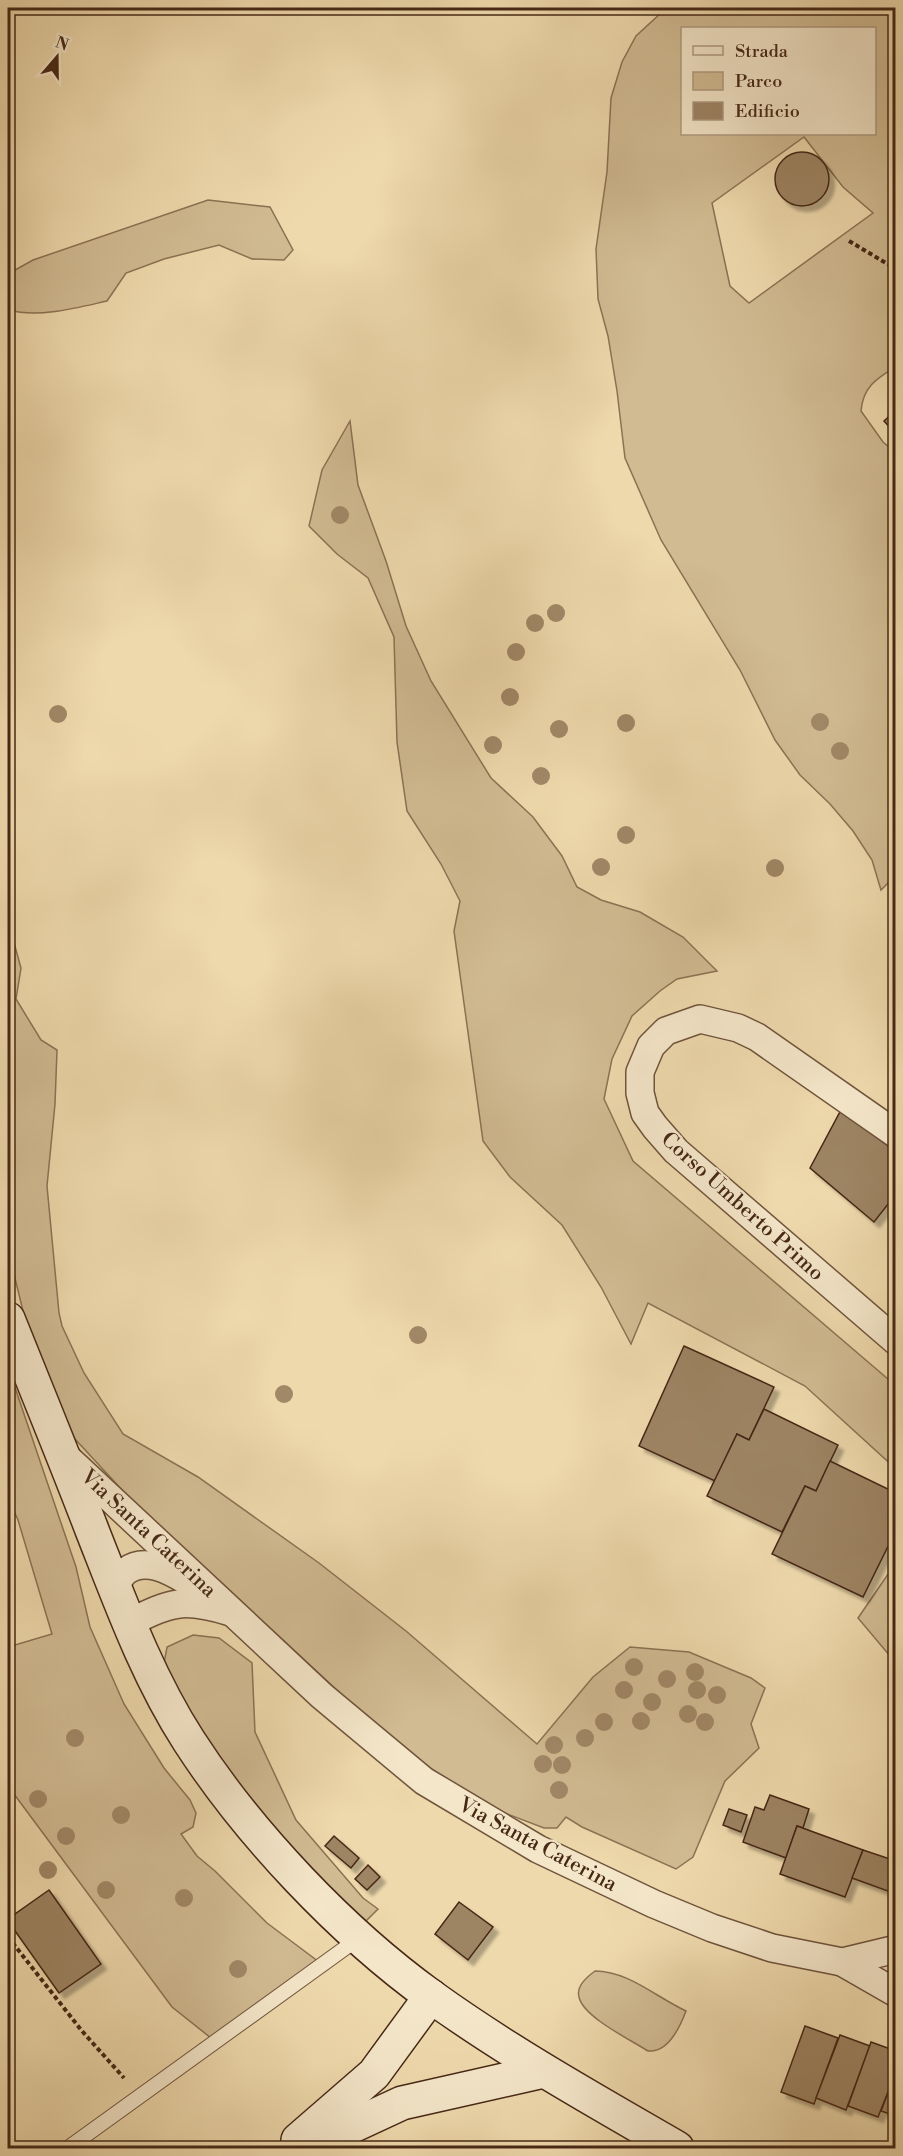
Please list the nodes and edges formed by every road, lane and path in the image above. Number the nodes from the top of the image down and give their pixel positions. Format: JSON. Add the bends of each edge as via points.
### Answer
{"nodes":[{"id":1,"x":849,"y":240,"type":"dead end"},
{"id":2,"x":896,"y":269,"type":"edge"},
{"id":3,"x":896,"y":1134,"type":"edge"},
{"id":4,"x":8,"y":1319,"type":"edge"},
{"id":5,"x":896,"y":1341,"type":"edge"},
{"id":6,"x":62,"y":1453,"type":"junction"},
{"id":7,"x":114,"y":1586,"type":"junction"},
{"id":8,"x":235,"y":1614,"type":"junction"},
{"id":9,"x":129,"y":1623,"type":"junction"},
{"id":10,"x":8,"y":1937,"type":"edge"},
{"id":11,"x":359,"y":1938,"type":"junction"},
{"id":12,"x":896,"y":1949,"type":"edge"},
{"id":13,"x":842,"y":1962,"type":"junction"},
{"id":14,"x":896,"y":1993,"type":"edge"},
{"id":15,"x":431,"y":1996,"type":"junction"},
{"id":16,"x":544,"y":2071,"type":"junction"},
{"id":17,"x":140,"y":2096,"type":"junction"},
{"id":18,"x":68,"y":2148,"type":"edge"},
{"id":19,"x":288,"y":2148,"type":"edge"},
{"id":20,"x":305,"y":2148,"type":"edge"},
{"id":21,"x":677,"y":2148,"type":"edge"}],
"edges":[{"from":1,"to":2,"type":"path"},
{"from":3,"to":5,"type":"street","name":"Corso Umberto Primo","via":[[757,1037],[738,1028],[700,1019],[666,1031],[651,1046],[640,1072],[645,1113],[676,1150]]},
{"from":4,"to":6,"type":"main road"},
{"from":6,"to":7,"type":"main road"},
{"from":6,"to":8,"type":"street","name":"Via Santa Caterina"},
{"from":7,"to":8,"type":"street","name":"Via Santa Caterina","via":[[127,1570],[147,1564],[177,1575]]},
{"from":7,"to":9,"type":"main road"},
{"from":8,"to":9,"type":"street","name":"Via Santa Caterina","via":[[195,1603],[174,1604]]},
{"from":8,"to":13,"type":"street","name":"Via Santa Caterina","via":[[322,1696],[424,1781],[538,1850],[712,1928],[772,1948]]},
{"from":9,"to":11,"type":"main road","via":[[189,1741],[239,1811],[299,1879]]},
{"from":10,"to":17,"type":"path","via":[[82,2031]]},
{"from":11,"to":15,"type":"main road"},
{"from":11,"to":17,"type":"lane"},
{"from":12,"to":13,"type":"street","name":"Via Santa Caterina"},
{"from":13,"to":14,"type":"street"},
{"from":15,"to":16,"type":"main road"},
{"from":15,"to":19,"type":"main road","via":[[374,2074]]},
{"from":16,"to":20,"type":"main road","via":[[402,2103]]},
{"from":16,"to":21,"type":"main road"},
{"from":17,"to":18,"type":"lane"}]}
